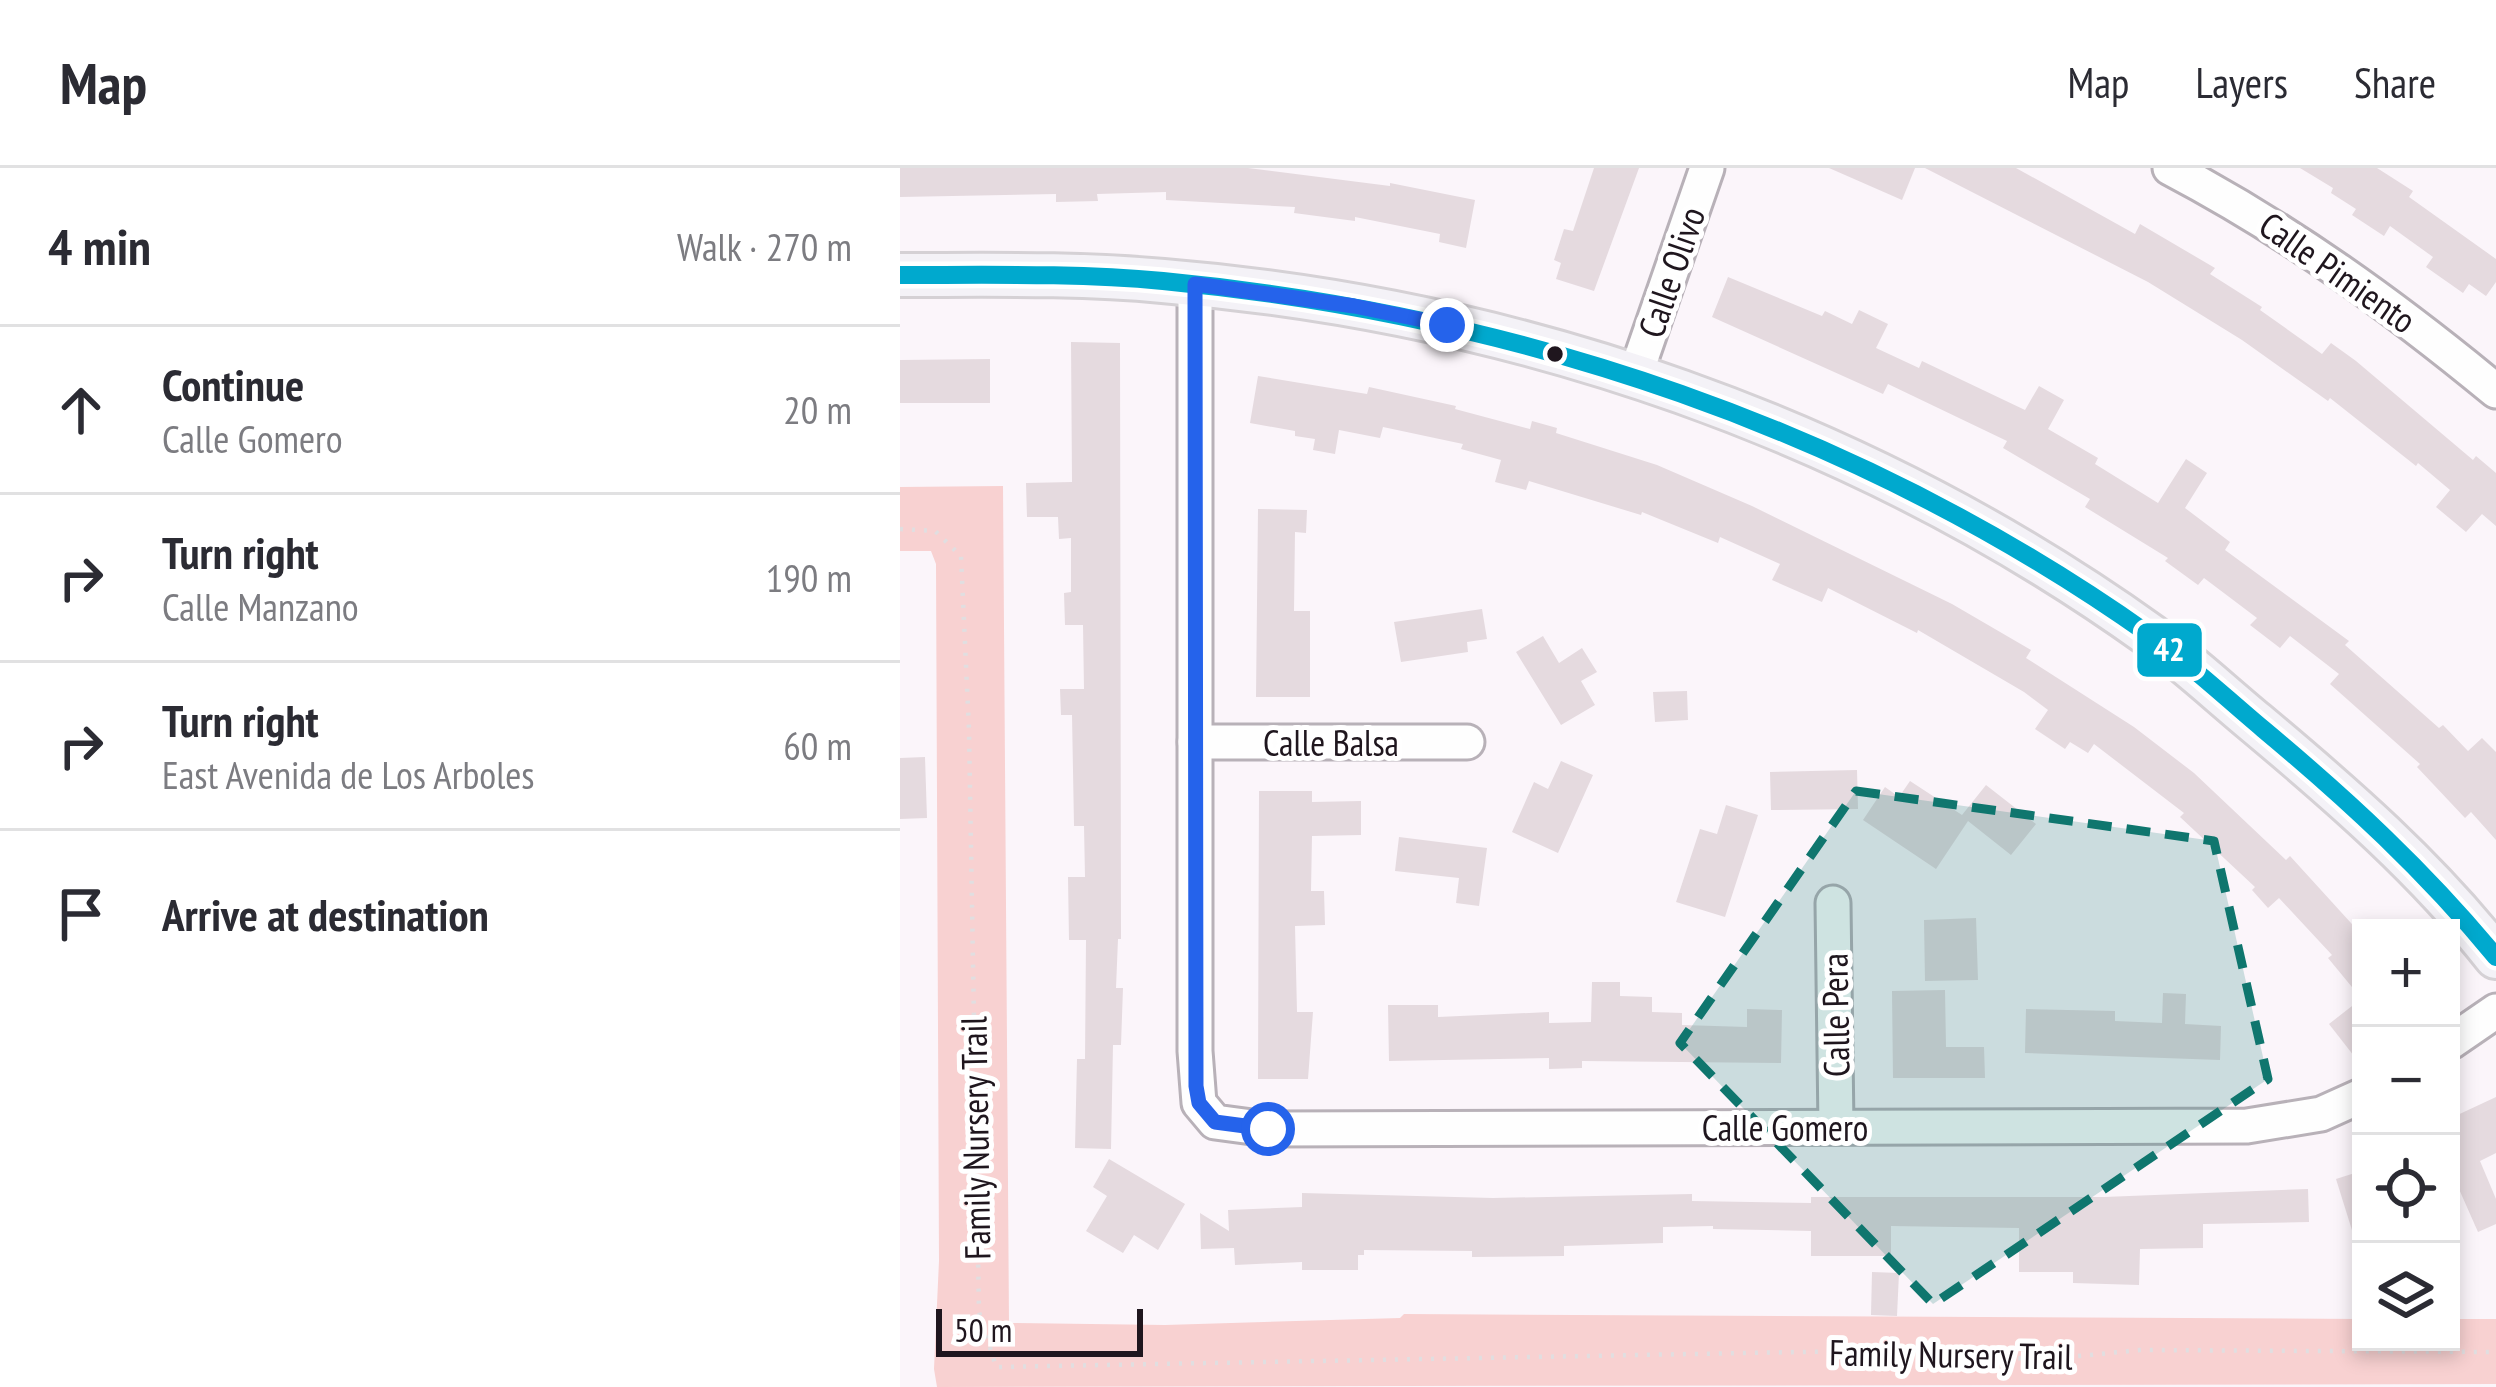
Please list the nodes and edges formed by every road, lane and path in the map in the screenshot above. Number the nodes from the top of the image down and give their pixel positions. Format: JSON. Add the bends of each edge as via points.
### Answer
{"nodes":[{"id":1,"x":1707,"y":168,"type":"edge"},
{"id":2,"x":2170,"y":168,"type":"edge"},
{"id":3,"x":900,"y":275,"type":"edge"},
{"id":4,"x":1195,"y":284,"type":"junction"},
{"id":5,"x":1635,"y":376,"type":"junction"},
{"id":6,"x":2496,"y":391,"type":"edge"},
{"id":7,"x":900,"y":529,"type":"edge"},
{"id":8,"x":1195,"y":742,"type":"junction"},
{"id":9,"x":1467,"y":742,"type":"dead end"},
{"id":10,"x":1833,"y":903,"type":"dead end"},
{"id":11,"x":2496,"y":957,"type":"edge"},
{"id":12,"x":2496,"y":1011,"type":"edge"},
{"id":13,"x":2460,"y":1036,"type":"edge"},
{"id":14,"x":2352,"y":1100,"type":"edge"},
{"id":15,"x":1836,"y":1127,"type":"junction"},
{"id":16,"x":2496,"y":1352,"type":"edge"}],
"edges":[{"from":1,"to":5,"type":"street","name":"Calle Olivo"},
{"from":2,"to":6,"type":"street","name":"Calle Pimiento","via":[[2349,275]]},
{"from":3,"to":4,"type":"main road"},
{"from":4,"to":5,"type":"main road","via":[[1447,325]]},
{"from":4,"to":8,"type":"street"},
{"from":5,"to":11,"type":"main road","via":[[1732,409],[1912,489],[2054,570],[2155,639],[2386,836]]},
{"from":7,"to":16,"type":"path","name":"Family Nursery Trail","via":[[935,531],[961,556],[979,1312],[996,1367],[1853,1351],[1901,1359],[2140,1350]]},
{"from":8,"to":9,"type":"street","name":"Calle Balsa"},
{"from":8,"to":15,"type":"street","name":"Calle Gomero","via":[[1195,1051],[1199,1103],[1215,1122],[1268,1129]]},
{"from":10,"to":15,"type":"street","name":"Calle Pera"},
{"from":12,"to":13,"type":"street"},
{"from":14,"to":15,"type":"street","name":"Calle Gomero","via":[[2247,1126]]}]}
